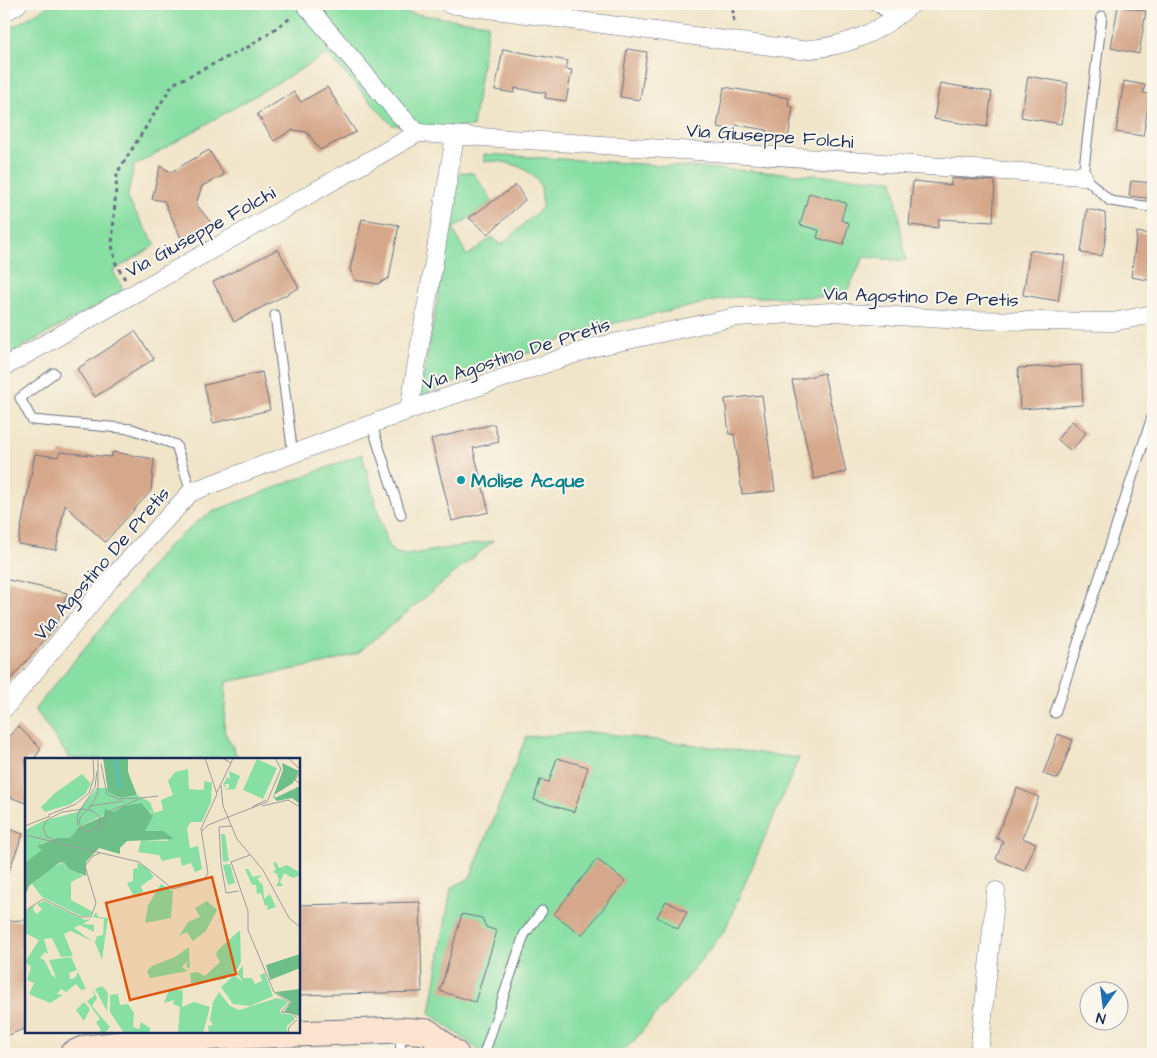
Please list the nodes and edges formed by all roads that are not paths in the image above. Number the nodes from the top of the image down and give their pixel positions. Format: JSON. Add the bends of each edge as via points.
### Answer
{"nodes":[{"id":1,"x":449,"y":4,"type":"edge"},
{"id":2,"x":872,"y":4,"type":"edge"},
{"id":3,"x":912,"y":4,"type":"edge"},
{"id":4,"x":305,"y":5,"type":"edge"},
{"id":5,"x":569,"y":12,"type":"edge"},
{"id":6,"x":1102,"y":16,"type":"dead end"},
{"id":7,"x":895,"y":19,"type":"junction"},
{"id":8,"x":418,"y":133,"type":"junction"},
{"id":9,"x":455,"y":136,"type":"junction"},
{"id":10,"x":1083,"y":176,"type":"junction"},
{"id":11,"x":1151,"y":207,"type":"dead end"},
{"id":12,"x":1153,"y":314,"type":"edge"},
{"id":13,"x":275,"y":315,"type":"dead end"},
{"id":14,"x":4,"y":367,"type":"edge"},
{"id":15,"x":54,"y":373,"type":"dead end"},
{"id":16,"x":409,"y":410,"type":"junction"},
{"id":17,"x":1153,"y":414,"type":"edge"},
{"id":18,"x":372,"y":426,"type":"junction"},
{"id":19,"x":293,"y":455,"type":"junction"},
{"id":20,"x":191,"y":492,"type":"junction"},
{"id":21,"x":402,"y":515,"type":"dead end"},
{"id":22,"x":4,"y":709,"type":"edge"},
{"id":23,"x":1055,"y":713,"type":"dead end"},
{"id":24,"x":996,"y":891,"type":"dead end"},
{"id":25,"x":542,"y":911,"type":"dead end"},
{"id":26,"x":400,"y":1030,"type":"junction"},
{"id":27,"x":72,"y":1054,"type":"edge"},
{"id":28,"x":401,"y":1054,"type":"edge"},
{"id":29,"x":456,"y":1054,"type":"edge"},
{"id":30,"x":484,"y":1054,"type":"edge"},
{"id":31,"x":979,"y":1054,"type":"edge"}],
"edges":[{"from":1,"to":5,"type":"street"},
{"from":2,"to":7,"type":"lane"},
{"from":3,"to":7,"type":"street"},
{"from":4,"to":8,"type":"street"},
{"from":5,"to":7,"type":"street","via":[[801,50],[828,49],[852,42]]},
{"from":6,"to":10,"type":"lane"},
{"from":8,"to":9,"type":"street","name":"Via Giuseppe Folchi"},
{"from":8,"to":14,"type":"street","name":"Via Giuseppe Folchi"},
{"from":9,"to":10,"type":"street","name":"Via Giuseppe Folchi"},
{"from":9,"to":16,"type":"street"},
{"from":10,"to":11,"type":"lane","via":[[1110,201]]},
{"from":12,"to":16,"type":"street","name":"Via Agostino De Pretis","via":[[1113,322],[961,320],[833,312],[736,317],[595,347]]},
{"from":13,"to":19,"type":"lane"},
{"from":15,"to":20,"type":"lane","via":[[20,398],[32,420],[132,429],[176,445]]},
{"from":16,"to":18,"type":"street","name":"Via Agostino De Pretis"},
{"from":17,"to":23,"type":"lane"},
{"from":18,"to":19,"type":"street","name":"Via Agostino De Pretis"},
{"from":18,"to":21,"type":"lane"},
{"from":19,"to":20,"type":"street","name":"Via Agostino De Pretis"},
{"from":20,"to":22,"type":"street","name":"Via Agostino De Pretis","via":[[110,580]]},
{"from":24,"to":31,"type":"street"},
{"from":25,"to":30,"type":"lane","via":[[524,935]]},
{"from":26,"to":27,"type":"main road","via":[[166,1038],[85,1048]]},
{"from":26,"to":28,"type":"lane"},
{"from":26,"to":29,"type":"main road","via":[[428,1032]]}]}
